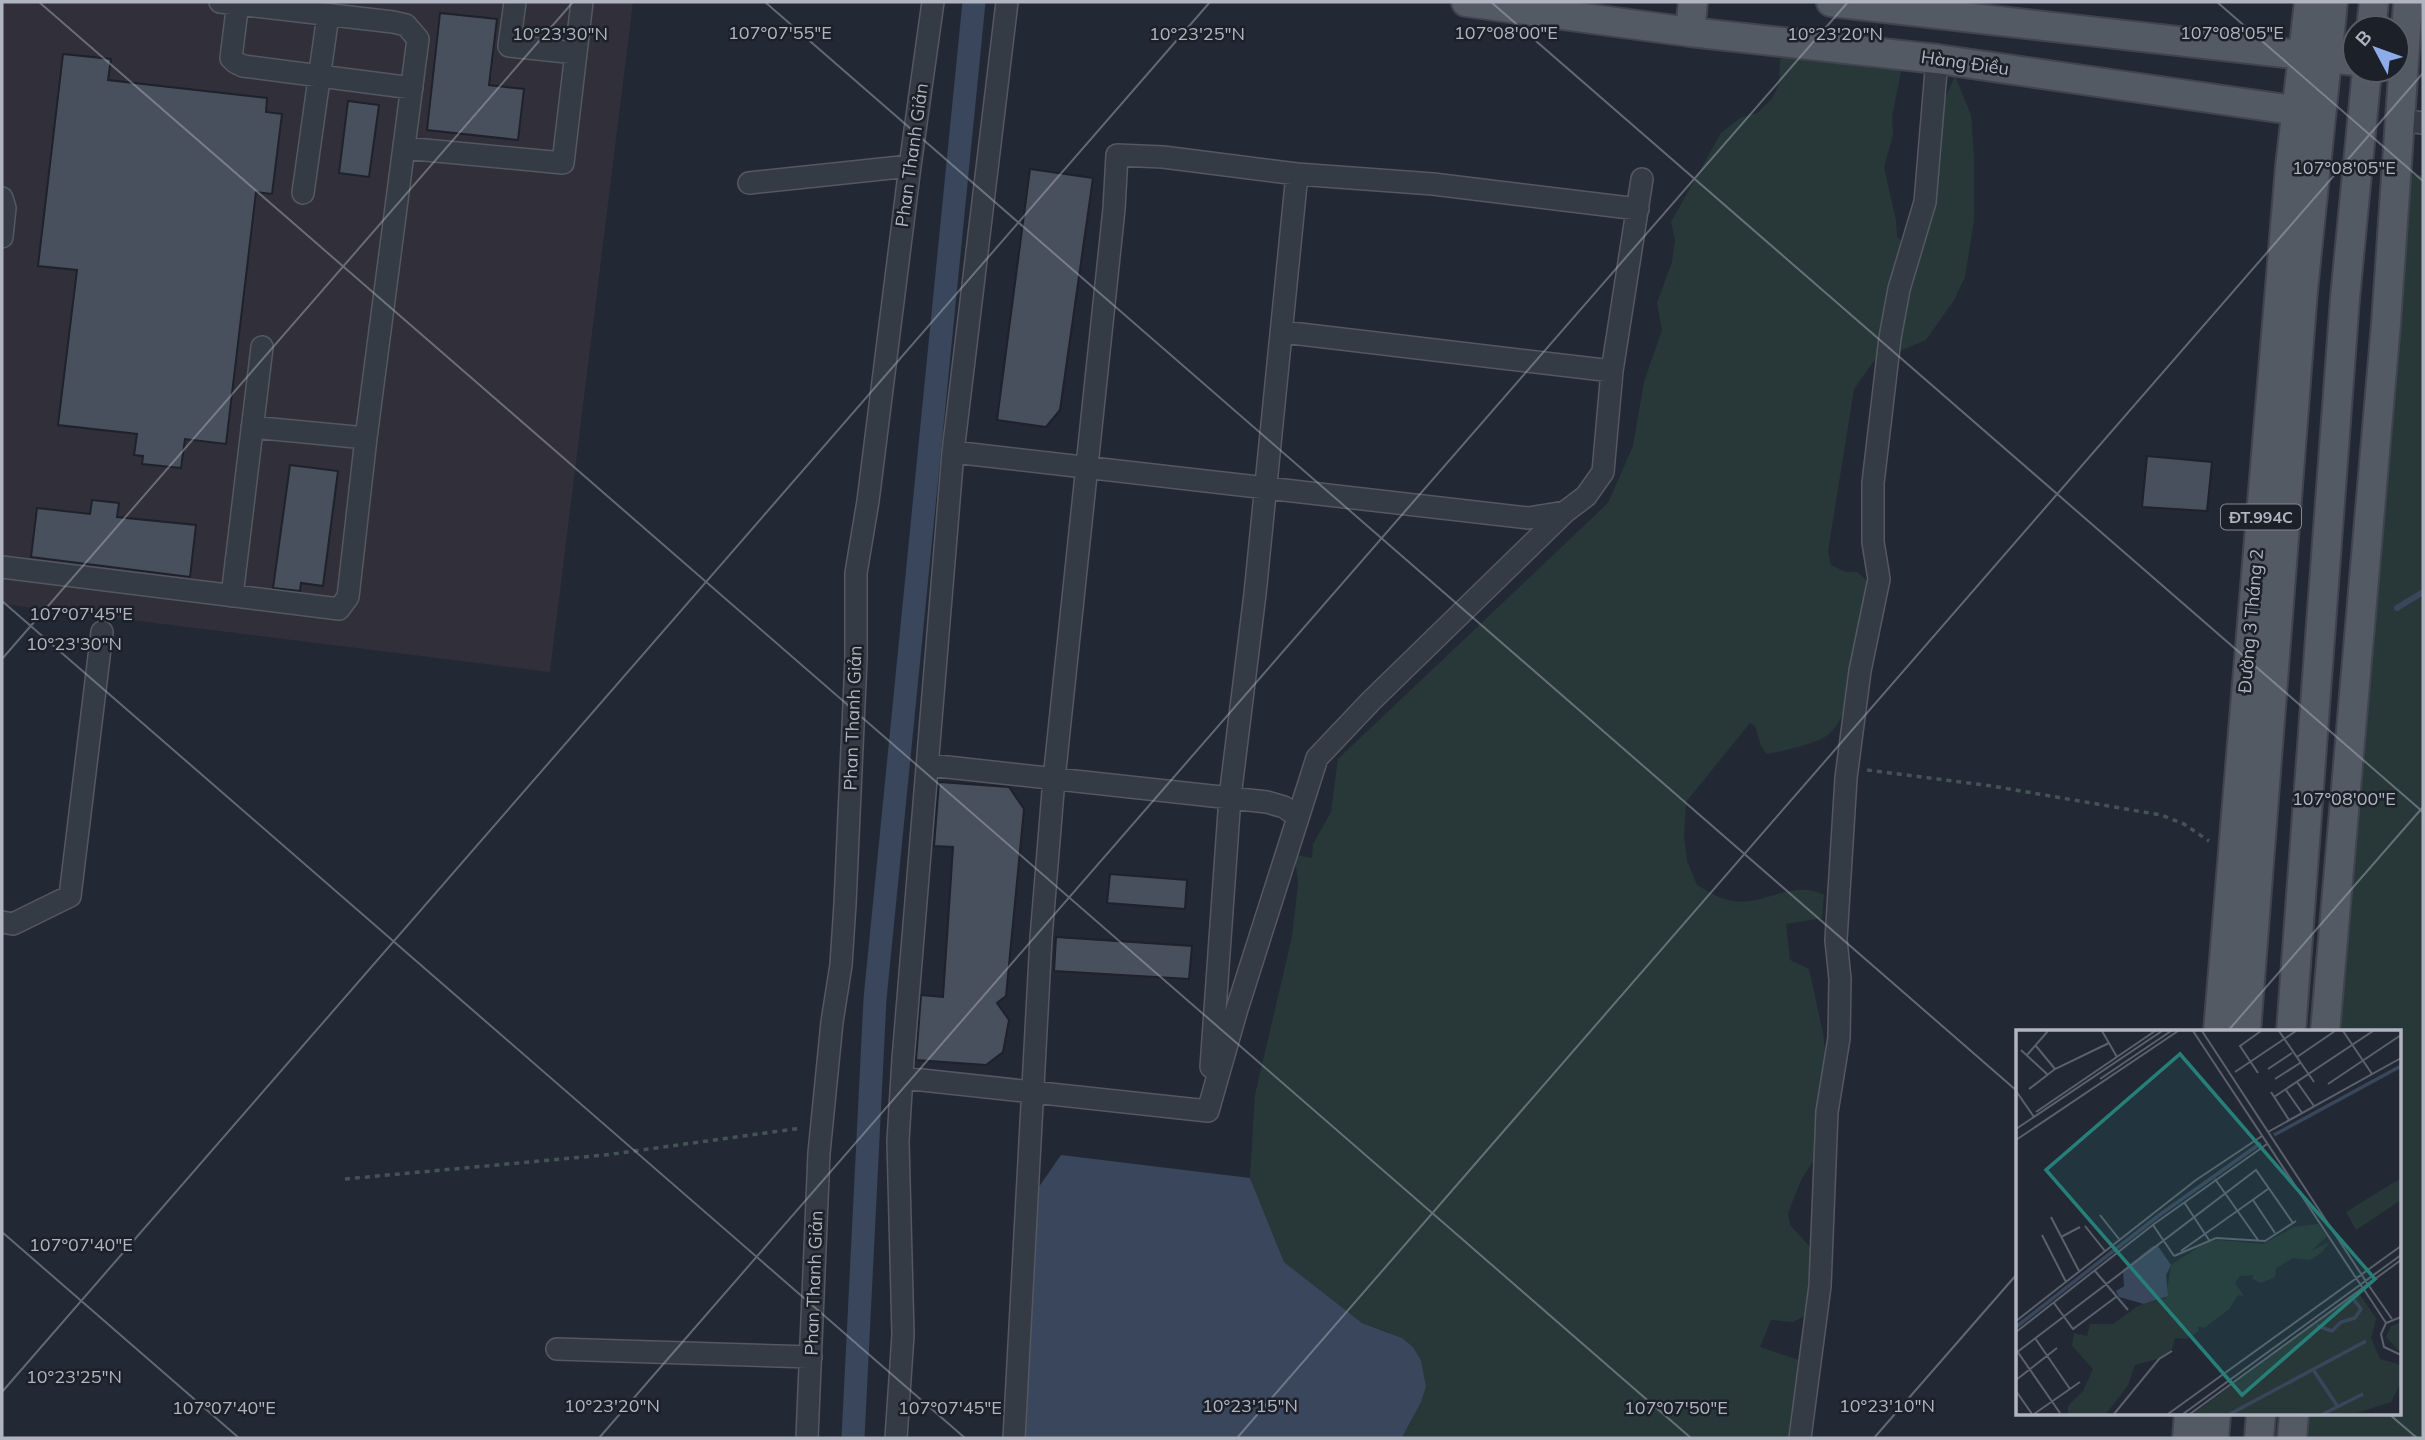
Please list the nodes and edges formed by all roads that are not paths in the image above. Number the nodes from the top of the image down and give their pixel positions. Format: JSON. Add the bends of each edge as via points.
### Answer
{"nodes":[{"id":1,"x":514,"y":2,"type":"edge"},
{"id":2,"x":582,"y":2,"type":"edge"},
{"id":3,"x":933,"y":2,"type":"edge"},
{"id":4,"x":1007,"y":2,"type":"edge"},
{"id":5,"x":1466,"y":2,"type":"edge"},
{"id":6,"x":1693,"y":2,"type":"edge"},
{"id":7,"x":1831,"y":2,"type":"edge"},
{"id":8,"x":2309,"y":2,"type":"edge"},
{"id":9,"x":2333,"y":2,"type":"edge"},
{"id":10,"x":232,"y":3,"type":"edge"},
{"id":11,"x":328,"y":15,"type":"junction"},
{"id":12,"x":1690,"y":32,"type":"junction"},
{"id":13,"x":576,"y":53,"type":"junction"},
{"id":14,"x":2315,"y":57,"type":"junction"},
{"id":15,"x":1937,"y":59,"type":"junction"},
{"id":16,"x":2341,"y":60,"type":"edge"},
{"id":17,"x":319,"y":77,"type":"junction"},
{"id":18,"x":2366,"y":84,"type":"edge"},
{"id":19,"x":2409,"y":84,"type":"edge"},
{"id":20,"x":412,"y":88,"type":"junction"},
{"id":21,"x":2309,"y":112,"type":"junction"},
{"id":22,"x":2362,"y":117,"type":"junction"},
{"id":23,"x":2411,"y":122,"type":"edge"},
{"id":24,"x":404,"y":148,"type":"junction"},
{"id":25,"x":910,"y":166,"type":"junction"},
{"id":26,"x":1297,"y":174,"type":"junction"},
{"id":27,"x":1642,"y":179,"type":"dead end"},
{"id":28,"x":749,"y":183,"type":"dead end"},
{"id":29,"x":303,"y":193,"type":"dead end"},
{"id":30,"x":2,"y":198,"type":"edge"},
{"id":31,"x":1638,"y":209,"type":"junction"},
{"id":32,"x":2,"y":237,"type":"edge"},
{"id":33,"x":1283,"y":332,"type":"junction"},
{"id":34,"x":262,"y":347,"type":"dead end"},
{"id":35,"x":1612,"y":370,"type":"junction"},
{"id":36,"x":253,"y":426,"type":"junction"},
{"id":37,"x":366,"y":438,"type":"junction"},
{"id":38,"x":954,"y":452,"type":"junction"},
{"id":39,"x":1086,"y":467,"type":"junction"},
{"id":40,"x":1264,"y":487,"type":"junction"},
{"id":41,"x":1565,"y":512,"type":"junction"},
{"id":42,"x":2,"y":567,"type":"edge"},
{"id":43,"x":232,"y":596,"type":"junction"},
{"id":44,"x":102,"y":632,"type":"dead end"},
{"id":45,"x":929,"y":765,"type":"junction"},
{"id":46,"x":1054,"y":779,"type":"junction"},
{"id":47,"x":1230,"y":797,"type":"junction"},
{"id":48,"x":1297,"y":816,"type":"junction"},
{"id":49,"x":2,"y":922,"type":"edge"},
{"id":50,"x":2218,"y":1030,"type":"edge"},
{"id":51,"x":2246,"y":1030,"type":"edge"},
{"id":52,"x":2291,"y":1030,"type":"edge"},
{"id":53,"x":2325,"y":1030,"type":"edge"},
{"id":54,"x":903,"y":1078,"type":"junction"},
{"id":55,"x":1032,"y":1091,"type":"junction"},
{"id":56,"x":1208,"y":1111,"type":"junction"},
{"id":57,"x":557,"y":1349,"type":"dead end"},
{"id":58,"x":811,"y":1357,"type":"junction"},
{"id":59,"x":2189,"y":1416,"type":"edge"},
{"id":60,"x":2216,"y":1416,"type":"edge"},
{"id":61,"x":2261,"y":1416,"type":"edge"},
{"id":62,"x":2294,"y":1416,"type":"edge"},
{"id":63,"x":807,"y":1438,"type":"edge"},
{"id":64,"x":896,"y":1438,"type":"edge"},
{"id":65,"x":1014,"y":1438,"type":"edge"},
{"id":66,"x":1800,"y":1438,"type":"edge"},
{"id":67,"x":2187,"y":1438,"type":"edge"},
{"id":68,"x":2214,"y":1438,"type":"edge"},
{"id":69,"x":2259,"y":1438,"type":"edge"},
{"id":70,"x":2292,"y":1438,"type":"edge"}],
"edges":[{"from":1,"to":13,"type":"street","via":[[509,46]]},
{"from":2,"to":13,"type":"street"},
{"from":3,"to":25,"type":"street","name":"Phan Thanh Giản"},
{"from":4,"to":38,"type":"street"},
{"from":5,"to":12,"type":"main road","name":"Hàng Điều"},
{"from":6,"to":12,"type":"main road"},
{"from":7,"to":14,"type":"main road"},
{"from":8,"to":14,"type":"main road","name":"Đường 3 Tháng 2","number":"ĐT.994C"},
{"from":9,"to":14,"type":"main road","name":"Đường 3 Tháng 2","number":"ĐT.994C"},
{"from":10,"to":11,"type":"street"},
{"from":10,"to":17,"type":"street","via":[[231,58],[235,62]]},
{"from":11,"to":17,"type":"street"},
{"from":11,"to":20,"type":"street","via":[[406,25],[418,39]]},
{"from":12,"to":15,"type":"main road","name":"Hàng Điều"},
{"from":13,"to":24,"type":"street","via":[[564,163]]},
{"from":14,"to":16,"type":"main road"},
{"from":14,"to":21,"type":"main road","name":"Đường 3 Tháng 2","number":"ĐT.994C"},
{"from":15,"to":21,"type":"main road","name":"Hàng Điều"},
{"from":15,"to":66,"type":"street","via":[[1925,202],[1899,289],[1873,483],[1873,542],[1879,579],[1860,671],[1848,768],[1836,940],[1839,1038],[1826,1112],[1821,1286]]},
{"from":17,"to":20,"type":"street"},
{"from":17,"to":29,"type":"street"},
{"from":18,"to":22,"type":"main road"},
{"from":19,"to":23,"type":"main road"},
{"from":20,"to":24,"type":"street"},
{"from":21,"to":22,"type":"main road","name":"Hàng Điều"},
{"from":21,"to":50,"type":"main road","name":"Đường 3 Tháng 2","number":"ĐT.994C"},
{"from":21,"to":51,"type":"main road","name":"Đường 3 Tháng 2","number":"ĐT.994C","via":[[2303,290]]},
{"from":22,"to":23,"type":"main road","name":"Hàng Điều"},
{"from":22,"to":52,"type":"main road","via":[[2344,298]]},
{"from":23,"to":53,"type":"main road","via":[[2386,324]]},
{"from":24,"to":37,"type":"street"},
{"from":25,"to":28,"type":"street"},
{"from":25,"to":58,"type":"street","name":"Phan Thanh Giản","via":[[856,573],[841,965],[822,1125]]},
{"from":26,"to":31,"type":"street","via":[[1433,184]]},
{"from":26,"to":33,"type":"street"},
{"from":26,"to":39,"type":"street","via":[[1117,155]]},
{"from":27,"to":31,"type":"street"},
{"from":30,"to":32,"type":"street"},
{"from":31,"to":35,"type":"street"},
{"from":33,"to":35,"type":"street"},
{"from":33,"to":40,"type":"street"},
{"from":34,"to":36,"type":"street"},
{"from":35,"to":41,"type":"street","via":[[1603,472],[1586,496]]},
{"from":36,"to":37,"type":"street"},
{"from":36,"to":43,"type":"street"},
{"from":37,"to":43,"type":"street","via":[[348,597],[339,609]]},
{"from":38,"to":39,"type":"street"},
{"from":38,"to":45,"type":"street"},
{"from":39,"to":40,"type":"street"},
{"from":39,"to":46,"type":"street"},
{"from":40,"to":41,"type":"street","via":[[1528,518]]},
{"from":40,"to":47,"type":"street"},
{"from":41,"to":48,"type":"street","via":[[1317,758]]},
{"from":42,"to":43,"type":"street"},
{"from":44,"to":49,"type":"street","via":[[70,896],[13,924]]},
{"from":45,"to":46,"type":"street"},
{"from":45,"to":54,"type":"street"},
{"from":46,"to":47,"type":"street"},
{"from":46,"to":55,"type":"street"},
{"from":47,"to":48,"type":"street","via":[[1267,802]]},
{"from":47,"to":56,"type":"street"},
{"from":48,"to":56,"type":"street"},
{"from":54,"to":55,"type":"street"},
{"from":54,"to":64,"type":"street","via":[[898,1141],[903,1335]]},
{"from":55,"to":56,"type":"street"},
{"from":55,"to":65,"type":"street"},
{"from":57,"to":58,"type":"street"},
{"from":58,"to":63,"type":"street","name":"Phan Thanh Giản"},
{"from":59,"to":67,"type":"main road"},
{"from":60,"to":68,"type":"main road"},
{"from":61,"to":69,"type":"main road"},
{"from":62,"to":70,"type":"main road"}]}
